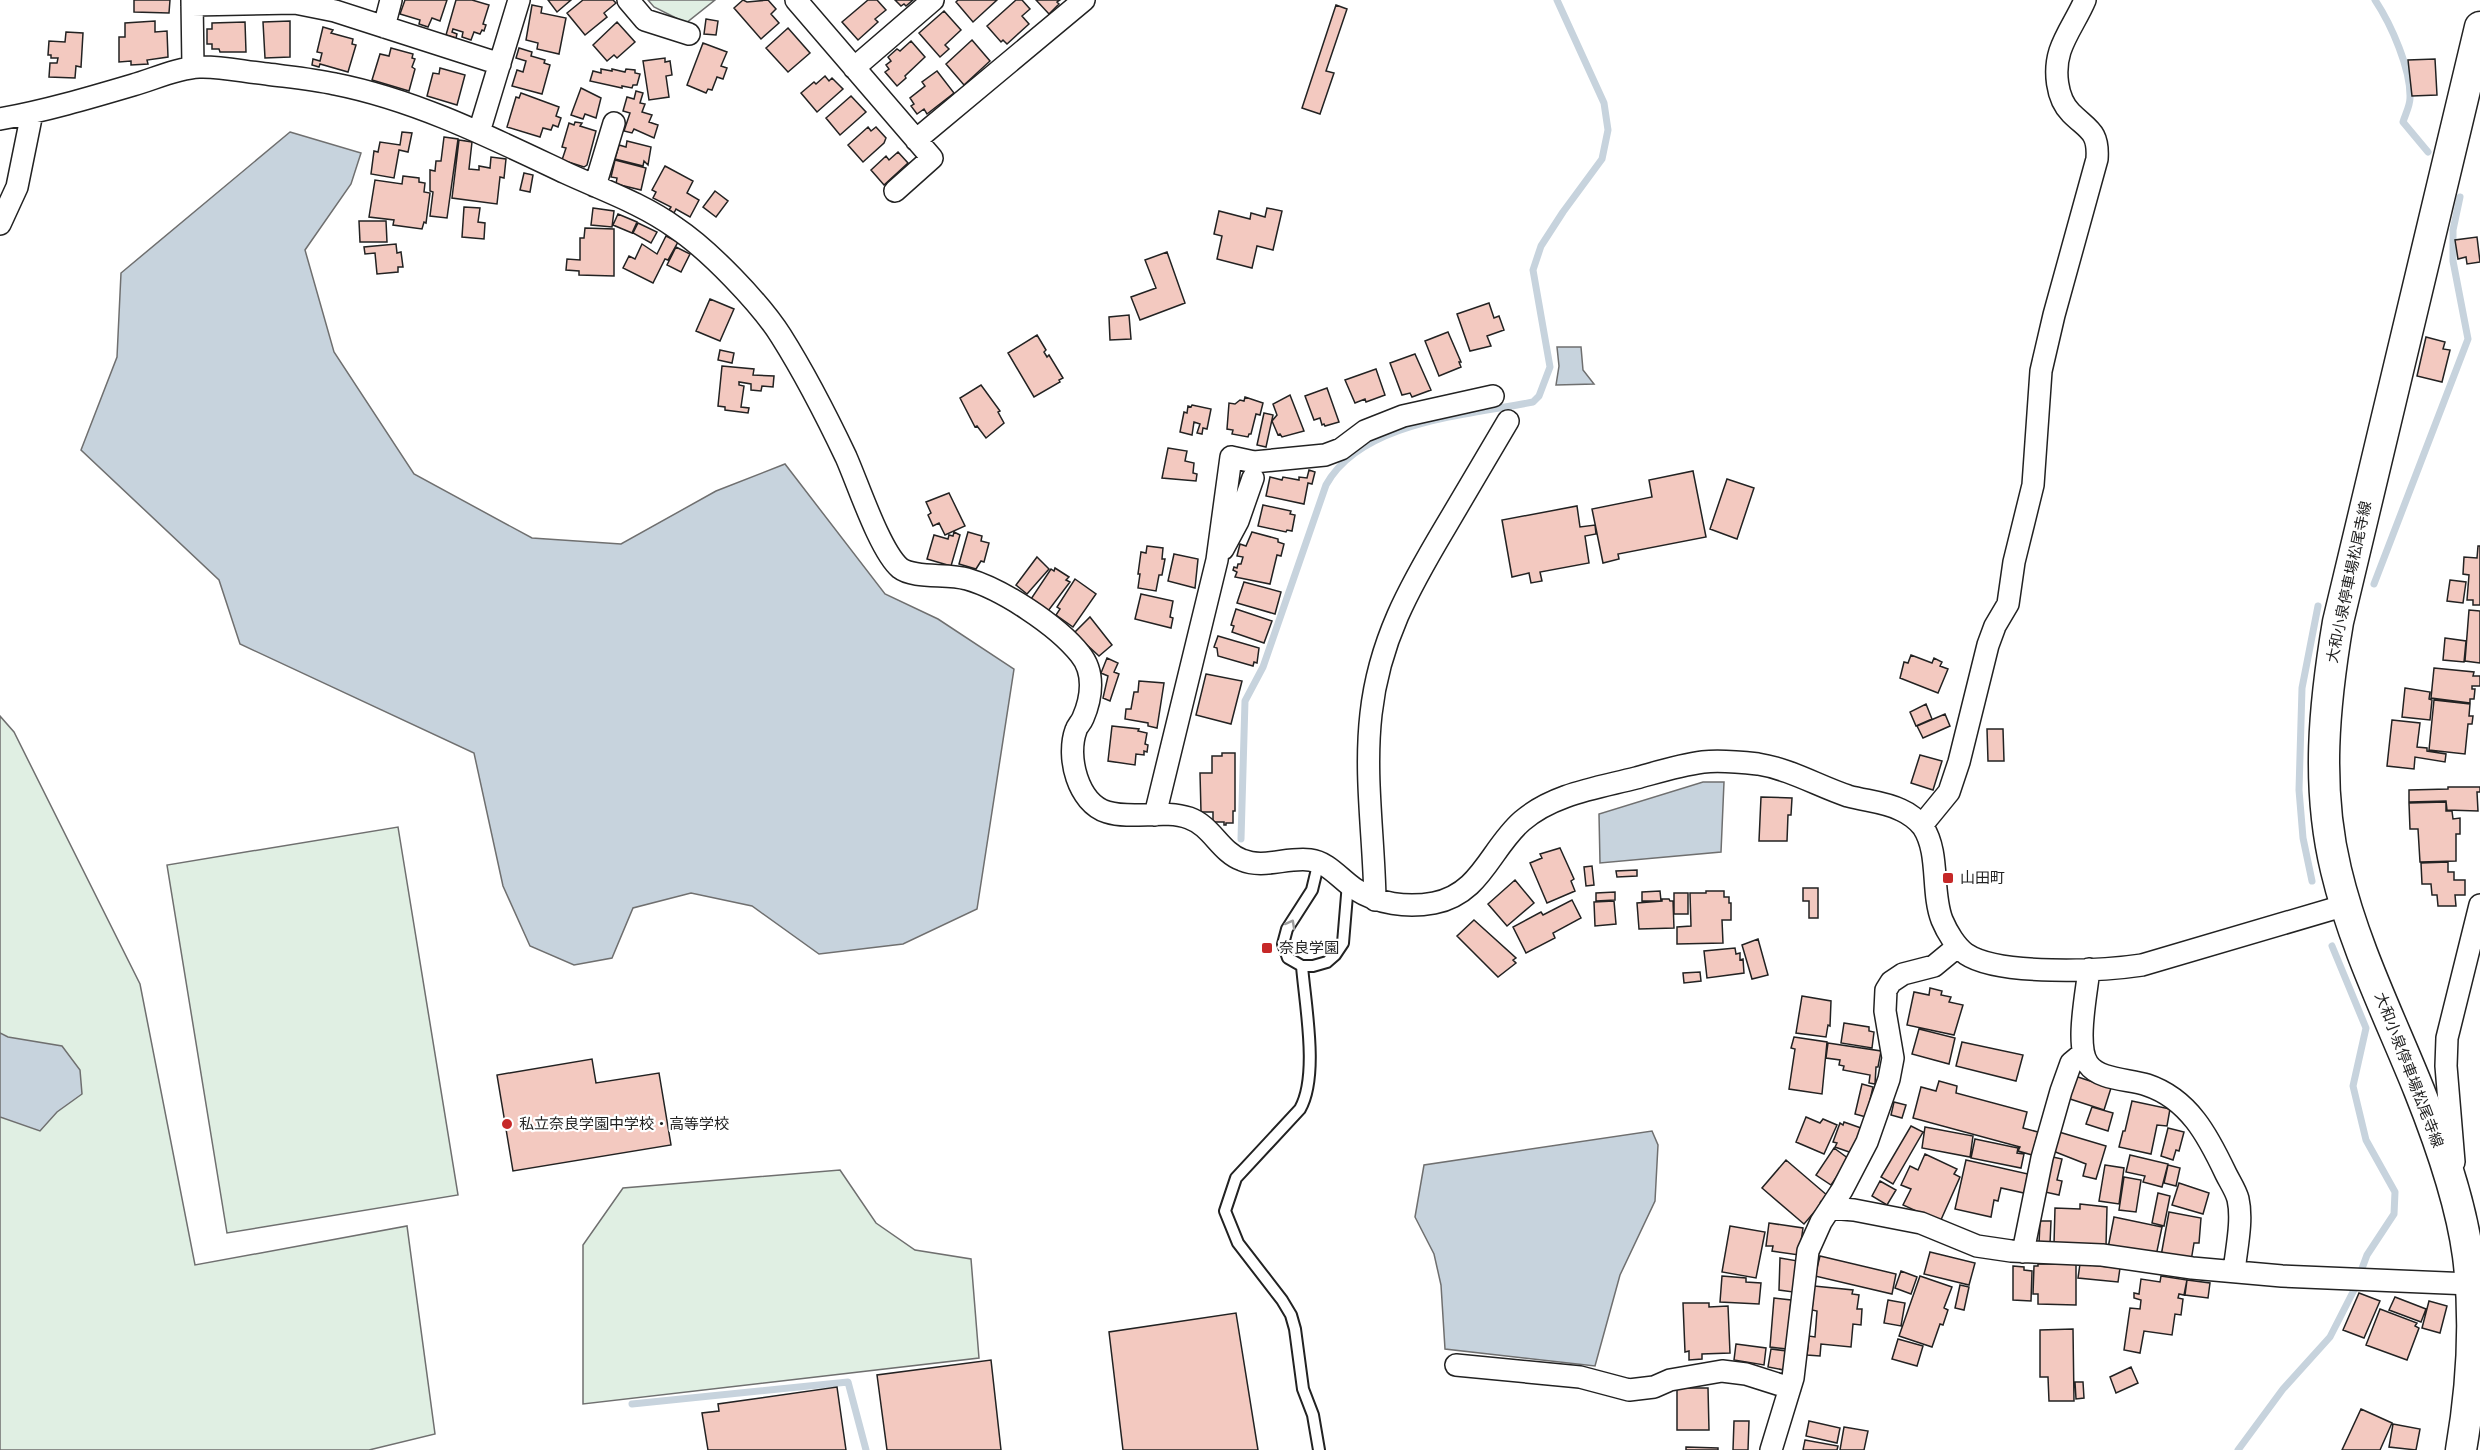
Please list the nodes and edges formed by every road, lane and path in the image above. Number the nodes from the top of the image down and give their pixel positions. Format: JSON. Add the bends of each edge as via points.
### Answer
{"nodes":[{"id":1,"x":391,"y":0,"type":"edge"},
{"id":2,"x":519,"y":0,"type":"edge"},
{"id":3,"x":628,"y":0,"type":"edge"},
{"id":4,"x":796,"y":0,"type":"edge"},
{"id":5,"x":933,"y":0,"type":"edge"},
{"id":6,"x":1084,"y":0,"type":"edge"},
{"id":7,"x":2085,"y":0,"type":"edge"},
{"id":8,"x":192,"y":3,"type":"edge"},
{"id":9,"x":384,"y":27,"type":"junction"},
{"id":10,"x":2480,"y":27,"type":"edge"},
{"id":11,"x":689,"y":34,"type":"dead end"},
{"id":12,"x":500,"y":64,"type":"junction"},
{"id":13,"x":193,"y":67,"type":"junction"},
{"id":14,"x":854,"y":68,"type":"junction"},
{"id":15,"x":32,"y":113,"type":"junction"},
{"id":16,"x":0,"y":119,"type":"edge"},
{"id":17,"x":614,"y":123,"type":"dead end"},
{"id":18,"x":479,"y":132,"type":"junction"},
{"id":19,"x":916,"y":141,"type":"junction"},
{"id":20,"x":595,"y":186,"type":"junction"},
{"id":21,"x":895,"y":191,"type":"dead end"},
{"id":22,"x":0,"y":224,"type":"edge"},
{"id":23,"x":1493,"y":396,"type":"dead end"},
{"id":24,"x":1508,"y":421,"type":"dead end"},
{"id":25,"x":1253,"y":478,"type":"dead end"},
{"id":26,"x":1217,"y":560,"type":"junction"},
{"id":27,"x":1155,"y":815,"type":"junction"},
{"id":28,"x":1922,"y":825,"type":"junction"},
{"id":29,"x":1319,"y":861,"type":"junction"},
{"id":30,"x":1348,"y":883,"type":"junction"},
{"id":31,"x":1375,"y":900,"type":"junction"},
{"id":32,"x":2346,"y":905,"type":"junction"},
{"id":33,"x":2480,"y":905,"type":"edge"},
{"id":34,"x":1957,"y":947,"type":"junction"},
{"id":35,"x":1302,"y":966,"type":"junction"},
{"id":36,"x":2089,"y":969,"type":"junction"},
{"id":37,"x":2083,"y":1053,"type":"junction"},
{"id":38,"x":1830,"y":1208,"type":"junction"},
{"id":39,"x":2458,"y":1208,"type":"junction"},
{"id":40,"x":2022,"y":1252,"type":"junction"},
{"id":41,"x":2234,"y":1272,"type":"junction"},
{"id":42,"x":2470,"y":1284,"type":"junction"},
{"id":43,"x":1456,"y":1365,"type":"dead end"},
{"id":44,"x":2475,"y":1384,"type":"edge"},
{"id":45,"x":1790,"y":1388,"type":"junction"},
{"id":46,"x":1318,"y":1450,"type":"edge"},
{"id":47,"x":1771,"y":1450,"type":"edge"},
{"id":48,"x":2461,"y":1450,"type":"edge"}],
"edges":[{"from":1,"to":9,"type":"street"},
{"from":2,"to":12,"type":"street"},
{"from":3,"to":11,"type":"street","via":[[645,20]]},
{"from":4,"to":14,"type":"street"},
{"from":5,"to":14,"type":"street"},
{"from":6,"to":19,"type":"street"},
{"from":7,"to":28,"type":"street","via":[[2060,50],[2057,77],[2063,102],[2094,134],[2097,159],[2042,371],[2033,485],[2008,604],[1988,645],[1959,762],[1949,792]]},
{"from":8,"to":9,"type":"street","via":[[296,3]]},
{"from":8,"to":13,"type":"street"},
{"from":9,"to":12,"type":"street"},
{"from":10,"to":32,"type":"main road","name":"大和小泉停車場松尾寺線","via":[[2331,662],[2323,734],[2323,778],[2327,826]]},
{"from":12,"to":18,"type":"street"},
{"from":13,"to":15,"type":"street"},
{"from":13,"to":18,"type":"street","via":[[335,84]]},
{"from":14,"to":19,"type":"street"},
{"from":15,"to":16,"type":"street"},
{"from":15,"to":22,"type":"street","via":[[17,187]]},
{"from":17,"to":20,"type":"street"},
{"from":18,"to":20,"type":"street"},
{"from":19,"to":21,"type":"street","via":[[932,158]]},
{"from":20,"to":27,"type":"street","via":[[676,227],[749,297],[778,332],[844,453],[896,565],[909,574],[935,573],[971,579],[1050,626],[1085,658],[1092,682],[1083,718],[1075,731],[1078,784],[1104,812]]},
{"from":23,"to":26,"type":"street","via":[[1403,416],[1365,431],[1325,454],[1254,462],[1231,456]]},
{"from":24,"to":31,"type":"street","via":[[1408,590],[1382,652],[1368,762]]},
{"from":25,"to":26,"type":"street","via":[[1238,521]]},
{"from":26,"to":27,"type":"street"},
{"from":27,"to":29,"type":"street","via":[[1185,816],[1207,828],[1229,853],[1246,863]]},
{"from":28,"to":31,"type":"street","via":[[1896,807],[1847,795],[1780,769],[1705,762],[1574,794],[1541,807],[1504,839],[1473,884],[1458,896],[1421,905]]},
{"from":28,"to":34,"type":"street","via":[[1930,846],[1941,919]]},
{"from":29,"to":30,"type":"street"},
{"from":35,"to":29,"type":"lane","one_way":true,"via":[[1288,958],[1283,944],[1287,929],[1312,890]]},
{"from":30,"to":31,"type":"street"},
{"from":30,"to":35,"type":"lane","via":[[1343,943],[1327,962]]},
{"from":32,"to":36,"type":"street","via":[[2142,965]]},
{"from":32,"to":39,"type":"main road","name":"大和小泉停車場松尾寺線","via":[[2420,1093]]},
{"from":33,"to":39,"type":"street","via":[[2447,1038]]},
{"from":34,"to":36,"type":"street","via":[[1969,956],[1996,964]]},
{"from":34,"to":38,"type":"street","via":[[1934,966],[1903,974],[1886,990],[1885,1011],[1893,1058],[1889,1079],[1867,1142]]},
{"from":35,"to":46,"type":"lane","via":[[1309,1057],[1307,1098],[1236,1178],[1225,1211],[1238,1243],[1291,1315]]},
{"from":36,"to":37,"type":"street"},
{"from":37,"to":40,"type":"street","via":[[2071,1063],[2061,1091]]},
{"from":37,"to":41,"type":"street","via":[[2094,1072],[2147,1085],[2169,1095],[2199,1124],[2238,1199]]},
{"from":38,"to":40,"type":"street","via":[[1920,1223],[1977,1246]]},
{"from":38,"to":45,"type":"street","via":[[1808,1251]]},
{"from":39,"to":42,"type":"main road","name":"大和小泉停車場松尾寺線"},
{"from":40,"to":41,"type":"street","via":[[2102,1255]]},
{"from":41,"to":42,"type":"street"},
{"from":42,"to":44,"type":"main road","name":"大和小泉停車場松尾寺線"},
{"from":43,"to":45,"type":"street","via":[[1580,1377],[1629,1390],[1654,1388],[1670,1380],[1722,1371]]},
{"from":44,"to":48,"type":"main road","name":"大和小泉停車場松尾寺線"},
{"from":45,"to":47,"type":"street"}]}
